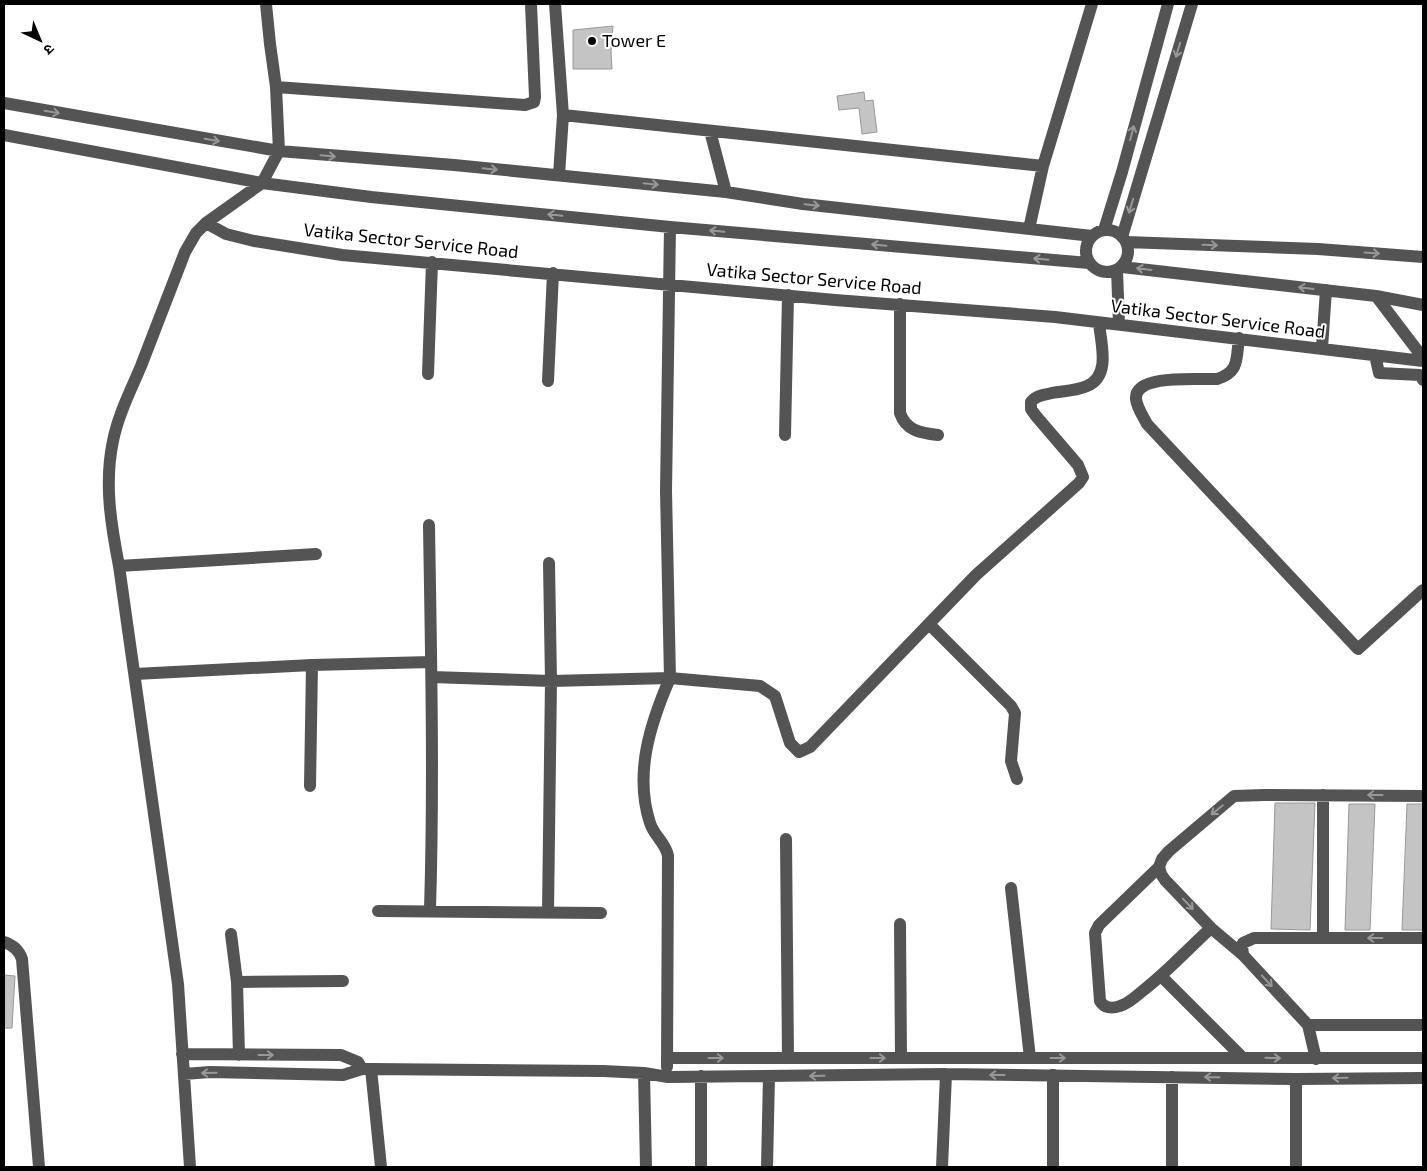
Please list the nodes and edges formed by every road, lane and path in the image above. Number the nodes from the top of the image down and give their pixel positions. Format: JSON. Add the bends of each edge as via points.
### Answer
{"nodes":[{"id":1,"x":266,"y":4,"type":"edge"},
{"id":2,"x":531,"y":4,"type":"edge"},
{"id":3,"x":554,"y":4,"type":"edge"},
{"id":4,"x":1092,"y":4,"type":"edge"},
{"id":5,"x":1168,"y":4,"type":"edge"},
{"id":6,"x":1192,"y":4,"type":"edge"},
{"id":7,"x":276,"y":87,"type":"junction"},
{"id":8,"x":4,"y":103,"type":"edge"},
{"id":9,"x":563,"y":115,"type":"junction"},
{"id":10,"x":710,"y":131,"type":"junction"},
{"id":11,"x":4,"y":135,"type":"edge"},
{"id":12,"x":279,"y":151,"type":"junction"},
{"id":13,"x":1043,"y":166,"type":"junction"},
{"id":14,"x":559,"y":175,"type":"junction"},
{"id":15,"x":262,"y":182,"type":"junction"},
{"id":16,"x":726,"y":192,"type":"junction"},
{"id":17,"x":206,"y":223,"type":"junction"},
{"id":18,"x":670,"y":227,"type":"junction"},
{"id":19,"x":1028,"y":229,"type":"junction"},
{"id":20,"x":1098,"y":233,"type":"junction"},
{"id":21,"x":1124,"y":239,"type":"junction"},
{"id":22,"x":1423,"y":257,"type":"edge"},
{"id":23,"x":432,"y":262,"type":"junction"},
{"id":24,"x":1089,"y":263,"type":"junction"},
{"id":25,"x":1119,"y":269,"type":"junction"},
{"id":26,"x":553,"y":273,"type":"junction"},
{"id":27,"x":670,"y":283,"type":"junction"},
{"id":28,"x":1326,"y":290,"type":"junction"},
{"id":29,"x":788,"y":295,"type":"junction"},
{"id":30,"x":1376,"y":296,"type":"junction"},
{"id":31,"x":900,"y":304,"type":"junction"},
{"id":32,"x":1423,"y":305,"type":"edge"},
{"id":33,"x":1099,"y":323,"type":"junction"},
{"id":34,"x":1119,"y":324,"type":"junction"},
{"id":35,"x":1239,"y":338,"type":"junction"},
{"id":36,"x":1322,"y":348,"type":"junction"},
{"id":37,"x":1375,"y":355,"type":"junction"},
{"id":38,"x":1423,"y":359,"type":"edge"},
{"id":39,"x":428,"y":374,"type":"dead end"},
{"id":40,"x":1423,"y":380,"type":"edge"},
{"id":41,"x":548,"y":381,"type":"dead end"},
{"id":42,"x":785,"y":435,"type":"dead end"},
{"id":43,"x":938,"y":435,"type":"dead end"},
{"id":44,"x":429,"y":524,"type":"dead end"},
{"id":45,"x":316,"y":554,"type":"dead end"},
{"id":46,"x":548,"y":563,"type":"dead end"},
{"id":47,"x":119,"y":566,"type":"junction"},
{"id":48,"x":1423,"y":590,"type":"edge"},
{"id":49,"x":929,"y":624,"type":"junction"},
{"id":50,"x":431,"y":662,"type":"junction"},
{"id":51,"x":312,"y":665,"type":"junction"},
{"id":52,"x":135,"y":674,"type":"junction"},
{"id":53,"x":432,"y":676,"type":"junction"},
{"id":54,"x":670,"y":678,"type":"junction"},
{"id":55,"x":551,"y":681,"type":"junction"},
{"id":56,"x":1017,"y":779,"type":"dead end"},
{"id":57,"x":310,"y":786,"type":"dead end"},
{"id":58,"x":1323,"y":795,"type":"junction"},
{"id":59,"x":1423,"y":796,"type":"edge"},
{"id":60,"x":786,"y":839,"type":"dead end"},
{"id":61,"x":1159,"y":867,"type":"junction"},
{"id":62,"x":1011,"y":888,"type":"dead end"},
{"id":63,"x":378,"y":910,"type":"dead end"},
{"id":64,"x":427,"y":911,"type":"junction"},
{"id":65,"x":548,"y":912,"type":"junction"},
{"id":66,"x":601,"y":913,"type":"dead end"},
{"id":67,"x":900,"y":924,"type":"dead end"},
{"id":68,"x":1211,"y":928,"type":"junction"},
{"id":69,"x":231,"y":934,"type":"dead end"},
{"id":70,"x":1323,"y":938,"type":"junction"},
{"id":71,"x":1423,"y":938,"type":"edge"},
{"id":72,"x":4,"y":942,"type":"edge"},
{"id":73,"x":1243,"y":955,"type":"junction"},
{"id":74,"x":1161,"y":976,"type":"junction"},
{"id":75,"x":343,"y":981,"type":"dead end"},
{"id":76,"x":237,"y":982,"type":"junction"},
{"id":77,"x":1423,"y":1024,"type":"edge"},
{"id":78,"x":1308,"y":1025,"type":"junction"},
{"id":79,"x":182,"y":1054,"type":"junction"},
{"id":80,"x":239,"y":1055,"type":"junction"},
{"id":81,"x":667,"y":1058,"type":"junction"},
{"id":82,"x":788,"y":1058,"type":"junction"},
{"id":83,"x":901,"y":1058,"type":"junction"},
{"id":84,"x":1030,"y":1058,"type":"junction"},
{"id":85,"x":1243,"y":1058,"type":"junction"},
{"id":86,"x":1423,"y":1058,"type":"edge"},
{"id":87,"x":1316,"y":1059,"type":"junction"},
{"id":88,"x":1368,"y":1059,"type":"junction"},
{"id":89,"x":366,"y":1069,"type":"junction"},
{"id":90,"x":644,"y":1073,"type":"junction"},
{"id":91,"x":184,"y":1074,"type":"junction"},
{"id":92,"x":946,"y":1074,"type":"junction"},
{"id":93,"x":1053,"y":1075,"type":"junction"},
{"id":94,"x":668,"y":1076,"type":"junction"},
{"id":95,"x":701,"y":1076,"type":"junction"},
{"id":96,"x":769,"y":1076,"type":"junction"},
{"id":97,"x":1172,"y":1076,"type":"junction"},
{"id":98,"x":1369,"y":1078,"type":"junction"},
{"id":99,"x":1423,"y":1078,"type":"edge"},
{"id":100,"x":1296,"y":1079,"type":"junction"},
{"id":101,"x":39,"y":1167,"type":"edge"},
{"id":102,"x":190,"y":1167,"type":"edge"},
{"id":103,"x":381,"y":1167,"type":"edge"},
{"id":104,"x":646,"y":1167,"type":"edge"},
{"id":105,"x":701,"y":1167,"type":"edge"},
{"id":106,"x":766,"y":1167,"type":"edge"},
{"id":107,"x":942,"y":1167,"type":"edge"},
{"id":108,"x":1053,"y":1167,"type":"edge"},
{"id":109,"x":1172,"y":1167,"type":"edge"},
{"id":110,"x":1296,"y":1167,"type":"edge"}],
"edges":[{"from":1,"to":7,"type":"street"},
{"from":2,"to":7,"type":"street","via":[[536,97],[530,104]]},
{"from":3,"to":9,"type":"street"},
{"from":4,"to":13,"type":"street"},
{"from":20,"to":5,"type":"street","one_way":true,"via":[[1122,172]]},
{"from":6,"to":21,"type":"street","one_way":true},
{"from":7,"to":12,"type":"street"},
{"from":8,"to":12,"type":"street","one_way":true},
{"from":9,"to":10,"type":"street"},
{"from":9,"to":14,"type":"street"},
{"from":10,"to":13,"type":"street"},
{"from":10,"to":16,"type":"street"},
{"from":11,"to":15,"type":"street"},
{"from":12,"to":14,"type":"street","one_way":true},
{"from":12,"to":15,"type":"street"},
{"from":13,"to":19,"type":"street"},
{"from":14,"to":16,"type":"street","one_way":true},
{"from":15,"to":17,"type":"street"},
{"from":18,"to":15,"type":"street","one_way":true,"via":[[371,197]]},
{"from":16,"to":19,"type":"street","one_way":true,"via":[[803,204]]},
{"from":17,"to":23,"type":"street","name":"Vatika Sector Service Road","via":[[226,234],[254,241],[342,254]]},
{"from":17,"to":47,"type":"street","via":[[185,252],[113,440],[110,522]]},
{"from":24,"to":18,"type":"street","one_way":true},
{"from":18,"to":27,"type":"street"},
{"from":19,"to":20,"type":"street"},
{"from":20,"to":21,"type":"street","via":[[1117,233]]},
{"from":20,"to":24,"type":"street","via":[[1088,242]]},
{"from":21,"to":22,"type":"street","one_way":true},
{"from":21,"to":25,"type":"street","via":[[1128,255]]},
{"from":23,"to":26,"type":"street","name":"Vatika Sector Service Road"},
{"from":23,"to":39,"type":"street"},
{"from":24,"to":25,"type":"street","via":[[1099,271]]},
{"from":28,"to":25,"type":"street","one_way":true},
{"from":25,"to":34,"type":"street"},
{"from":26,"to":27,"type":"street","name":"Vatika Sector Service Road"},
{"from":26,"to":41,"type":"street"},
{"from":27,"to":29,"type":"street","name":"Vatika Sector Service Road"},
{"from":27,"to":54,"type":"street","via":[[666,491]]},
{"from":28,"to":30,"type":"street"},
{"from":28,"to":36,"type":"street"},
{"from":29,"to":31,"type":"street","name":"Vatika Sector Service Road"},
{"from":29,"to":42,"type":"street"},
{"from":30,"to":32,"type":"street"},
{"from":30,"to":38,"type":"street"},
{"from":31,"to":33,"type":"street","name":"Vatika Sector Service Road"},
{"from":31,"to":43,"type":"street","via":[[900,413],[908,427]]},
{"from":33,"to":34,"type":"street","name":"Vatika Sector Service Road"},
{"from":33,"to":49,"type":"street","via":[[1103,366],[1098,378],[1084,387],[1042,395],[1031,402],[1036,416],[1078,465],[1083,477],[976,575]]},
{"from":34,"to":35,"type":"street","name":"Vatika Sector Service Road"},
{"from":35,"to":36,"type":"street","name":"Vatika Sector Service Road"},
{"from":35,"to":48,"type":"street","via":[[1236,367],[1224,377],[1156,380],[1142,386],[1136,397],[1147,424],[1358,649]]},
{"from":36,"to":37,"type":"street","name":"Vatika Sector Service Road"},
{"from":37,"to":38,"type":"street","name":"Vatika Sector Service Road"},
{"from":37,"to":40,"type":"street","via":[[1379,373],[1420,375]]},
{"from":44,"to":50,"type":"street"},
{"from":45,"to":47,"type":"street"},
{"from":46,"to":55,"type":"street"},
{"from":47,"to":52,"type":"street"},
{"from":49,"to":54,"type":"street","via":[[810,747],[799,752],[790,743],[774,696],[760,686]]},
{"from":49,"to":56,"type":"street","via":[[1015,713],[1011,761]]},
{"from":50,"to":51,"type":"street"},
{"from":50,"to":53,"type":"street"},
{"from":51,"to":52,"type":"street"},
{"from":51,"to":57,"type":"street"},
{"from":52,"to":79,"type":"street","via":[[178,984]]},
{"from":53,"to":55,"type":"street"},
{"from":53,"to":64,"type":"street","via":[[431,863],[430,909]]},
{"from":54,"to":55,"type":"street"},
{"from":54,"to":81,"type":"street","via":[[648,738],[644,780],[650,826],[668,856]]},
{"from":55,"to":65,"type":"street"},
{"from":59,"to":58,"type":"street","one_way":true},
{"from":58,"to":61,"type":"street","one_way":true,"via":[[1234,796],[1169,852]]},
{"from":58,"to":70,"type":"street"},
{"from":60,"to":82,"type":"street"},
{"from":61,"to":68,"type":"street","one_way":true,"via":[[1165,880]]},
{"from":61,"to":74,"type":"street","via":[[1095,932],[1100,1001],[1106,1007],[1118,1007]]},
{"from":62,"to":84,"type":"street"},
{"from":63,"to":64,"type":"street"},
{"from":64,"to":65,"type":"street"},
{"from":65,"to":66,"type":"street"},
{"from":67,"to":83,"type":"street"},
{"from":68,"to":73,"type":"street"},
{"from":68,"to":74,"type":"street"},
{"from":69,"to":76,"type":"street"},
{"from":71,"to":70,"type":"street","one_way":true},
{"from":70,"to":73,"type":"street","via":[[1248,939],[1242,946]]},
{"from":72,"to":101,"type":"street","via":[[12,945],[22,959]]},
{"from":73,"to":78,"type":"street","one_way":true},
{"from":74,"to":85,"type":"street"},
{"from":75,"to":76,"type":"street"},
{"from":76,"to":80,"type":"street"},
{"from":77,"to":78,"type":"street"},
{"from":78,"to":87,"type":"street"},
{"from":79,"to":80,"type":"street"},
{"from":79,"to":91,"type":"street"},
{"from":80,"to":89,"type":"street","one_way":true,"via":[[341,1055]]},
{"from":81,"to":82,"type":"street","one_way":true},
{"from":81,"to":94,"type":"street"},
{"from":82,"to":83,"type":"street","one_way":true},
{"from":83,"to":84,"type":"street"},
{"from":84,"to":85,"type":"street","one_way":true},
{"from":85,"to":87,"type":"street","one_way":true},
{"from":86,"to":88,"type":"street"},
{"from":87,"to":88,"type":"street"},
{"from":88,"to":98,"type":"street"},
{"from":89,"to":90,"type":"street"},
{"from":89,"to":91,"type":"street","one_way":true,"via":[[342,1075]]},
{"from":89,"to":103,"type":"street"},
{"from":90,"to":94,"type":"street"},
{"from":90,"to":104,"type":"street"},
{"from":91,"to":102,"type":"street"},
{"from":93,"to":92,"type":"street","one_way":true},
{"from":92,"to":96,"type":"street","one_way":true},
{"from":92,"to":107,"type":"street"},
{"from":93,"to":97,"type":"street"},
{"from":93,"to":108,"type":"street"},
{"from":94,"to":95,"type":"street"},
{"from":95,"to":96,"type":"street"},
{"from":95,"to":105,"type":"street"},
{"from":96,"to":106,"type":"street"},
{"from":100,"to":97,"type":"street","one_way":true},
{"from":97,"to":109,"type":"street"},
{"from":98,"to":99,"type":"street"},
{"from":98,"to":100,"type":"street","one_way":true},
{"from":100,"to":110,"type":"street"}]}
